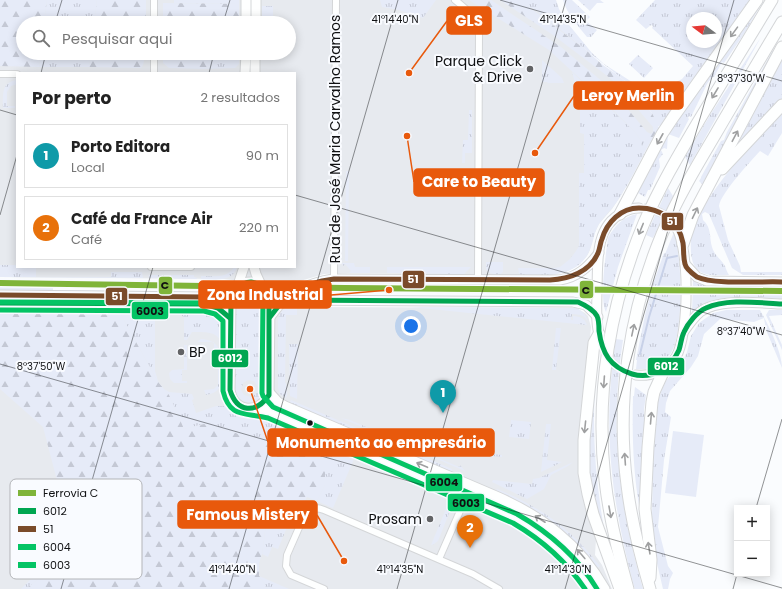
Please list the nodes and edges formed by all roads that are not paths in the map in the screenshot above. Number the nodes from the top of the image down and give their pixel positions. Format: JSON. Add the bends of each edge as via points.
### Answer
{"nodes":[{"id":1,"x":154,"y":0,"type":"edge"},
{"id":2,"x":246,"y":0,"type":"edge"},
{"id":3,"x":256,"y":0,"type":"edge"},
{"id":4,"x":336,"y":0,"type":"edge"},
{"id":5,"x":455,"y":0,"type":"edge"},
{"id":6,"x":756,"y":0,"type":"edge"},
{"id":7,"x":772,"y":0,"type":"edge"},
{"id":8,"x":154,"y":16,"type":"edge"},
{"id":9,"x":246,"y":16,"type":"edge"},
{"id":10,"x":256,"y":16,"type":"edge"},
{"id":11,"x":782,"y":22,"type":"edge"},
{"id":12,"x":782,"y":47,"type":"edge"},
{"id":13,"x":154,"y":60,"type":"edge"},
{"id":14,"x":246,"y":60,"type":"edge"},
{"id":15,"x":255,"y":60,"type":"edge"},
{"id":16,"x":154,"y":72,"type":"edge"},
{"id":17,"x":245,"y":72,"type":"edge"},
{"id":18,"x":255,"y":72,"type":"edge"},
{"id":19,"x":0,"y":74,"type":"edge"},
{"id":20,"x":16,"y":74,"type":"edge"},
{"id":21,"x":782,"y":105,"type":"edge"},
{"id":22,"x":710,"y":183,"type":"junction"},
{"id":23,"x":639,"y":208,"type":"tunnel mouth"},
{"id":24,"x":620,"y":214,"type":"junction"},
{"id":25,"x":676,"y":227,"type":"tunnel mouth"},
{"id":26,"x":683,"y":244,"type":"junction"},
{"id":27,"x":599,"y":253,"type":"junction"},
{"id":28,"x":685,"y":264,"type":"junction"},
{"id":29,"x":244,"y":268,"type":"edge"},
{"id":30,"x":254,"y":268,"type":"edge"},
{"id":31,"x":334,"y":279,"type":"junction"},
{"id":32,"x":478,"y":280,"type":"junction"},
{"id":33,"x":782,"y":282,"type":"edge"},
{"id":34,"x":264,"y":287,"type":"junction"},
{"id":35,"x":236,"y":288,"type":"junction"},
{"id":36,"x":0,"y":295,"type":"edge"},
{"id":37,"x":0,"y":302,"type":"edge"},
{"id":38,"x":782,"y":304,"type":"edge"},
{"id":39,"x":270,"y":317,"type":"junction"},
{"id":40,"x":598,"y":317,"type":"junction"},
{"id":41,"x":230,"y":318,"type":"junction"},
{"id":42,"x":684,"y":331,"type":"junction"},
{"id":43,"x":599,"y":335,"type":"joint"},
{"id":44,"x":665,"y":368,"type":"junction"},
{"id":45,"x":636,"y":375,"type":"tunnel mouth"},
{"id":46,"x":269,"y":392,"type":"junction"},
{"id":47,"x":256,"y":408,"type":"junction"},
{"id":48,"x":471,"y":486,"type":"junction"},
{"id":49,"x":467,"y":495,"type":"junction"},
{"id":50,"x":439,"y":559,"type":"junction"},
{"id":51,"x":650,"y":588,"type":"edge"},
{"id":52,"x":324,"y":589,"type":"edge"},
{"id":53,"x":499,"y":589,"type":"edge"},
{"id":54,"x":593,"y":589,"type":"edge"},
{"id":55,"x":605,"y":589,"type":"edge"},
{"id":56,"x":620,"y":589,"type":"edge"},
{"id":57,"x":628,"y":589,"type":"edge"}],
"edges":[{"from":1,"to":8,"type":"street"},
{"from":2,"to":9,"type":"main road"},
{"from":3,"to":10,"type":"main road"},
{"from":4,"to":31,"type":"street","name":"Rua de José Maria Carvalho Ramos"},
{"from":5,"to":32,"type":"street","via":[[468,10],[479,28]]},
{"from":6,"to":24,"type":"highway","one_way":true,"via":[[662,134]]},
{"from":7,"to":57,"type":"highway","one_way":true,"via":[[664,181],[644,222],[626,270],[612,324],[605,374],[602,429],[605,479],[615,540]]},
{"from":51,"to":11,"type":"highway","one_way":true,"via":[[637,541],[627,484],[624,445],[624,396],[631,336],[642,292],[659,242],[677,203]]},
{"from":22,"to":12,"type":"highway","one_way":true},
{"from":13,"to":16,"type":"street"},
{"from":14,"to":17,"type":"main road"},
{"from":15,"to":18,"type":"main road"},
{"from":19,"to":20,"type":"street"},
{"from":21,"to":22,"type":"highway"},
{"from":26,"to":22,"type":"highway","one_way":true,"via":[[693,215]]},
{"from":23,"to":24,"type":"main road"},
{"from":24,"to":27,"type":"main road","via":[[607,226]]},
{"from":25,"to":26,"type":"main road"},
{"from":26,"to":28,"type":"main road"},
{"from":27,"to":32,"type":"main road","via":[[585,269],[567,279]]},
{"from":27,"to":40,"type":"main road"},
{"from":28,"to":33,"type":"main road","via":[[697,277],[707,281]]},
{"from":28,"to":42,"type":"main road"},
{"from":29,"to":35,"type":"main road"},
{"from":30,"to":34,"type":"main road"},
{"from":31,"to":32,"type":"main road"},
{"from":31,"to":34,"type":"main road","via":[[283,292]]},
{"from":34,"to":35,"type":"main road","via":[[246,282]]},
{"from":34,"to":39,"type":"main road","via":[[270,298]]},
{"from":35,"to":36,"type":"main road","via":[[224,295],[204,297]]},
{"from":35,"to":41,"type":"main road","via":[[230,300]]},
{"from":37,"to":41,"type":"main road","via":[[204,304],[221,309]]},
{"from":38,"to":42,"type":"main road","via":[[715,305],[700,312]]},
{"from":39,"to":40,"type":"main road","via":[[280,304],[290,300],[573,302],[586,305]]},
{"from":39,"to":46,"type":"main road"},
{"from":40,"to":43,"type":"main road"},
{"from":41,"to":47,"type":"main road","via":[[231,396],[241,407]]},
{"from":42,"to":44,"type":"main road","via":[[676,357]]},
{"from":43,"to":56,"type":"highway","one_way":true,"via":[[594,344],[584,445],[584,472],[593,514]]},
{"from":44,"to":45,"type":"main road","via":[[649,375]]},
{"from":51,"to":44,"type":"highway","one_way":true,"via":[[651,560],[645,509],[648,447],[654,392]]},
{"from":46,"to":47,"type":"main road","via":[[262,405]]},
{"from":48,"to":46,"type":"main road","one_way":true,"via":[[281,404]]},
{"from":47,"to":49,"type":"main road","via":[[270,411]]},
{"from":48,"to":49,"type":"main road"},
{"from":55,"to":48,"type":"main road","one_way":true,"via":[[582,555],[554,529],[518,506]]},
{"from":49,"to":50,"type":"street"},
{"from":49,"to":54,"type":"main road","via":[[516,517],[545,535],[580,569]]},
{"from":50,"to":52,"type":"street","via":[[324,510],[313,508],[307,511],[304,517],[288,554],[286,566],[292,575]]},
{"from":50,"to":53,"type":"street","via":[[479,576]]}]}
